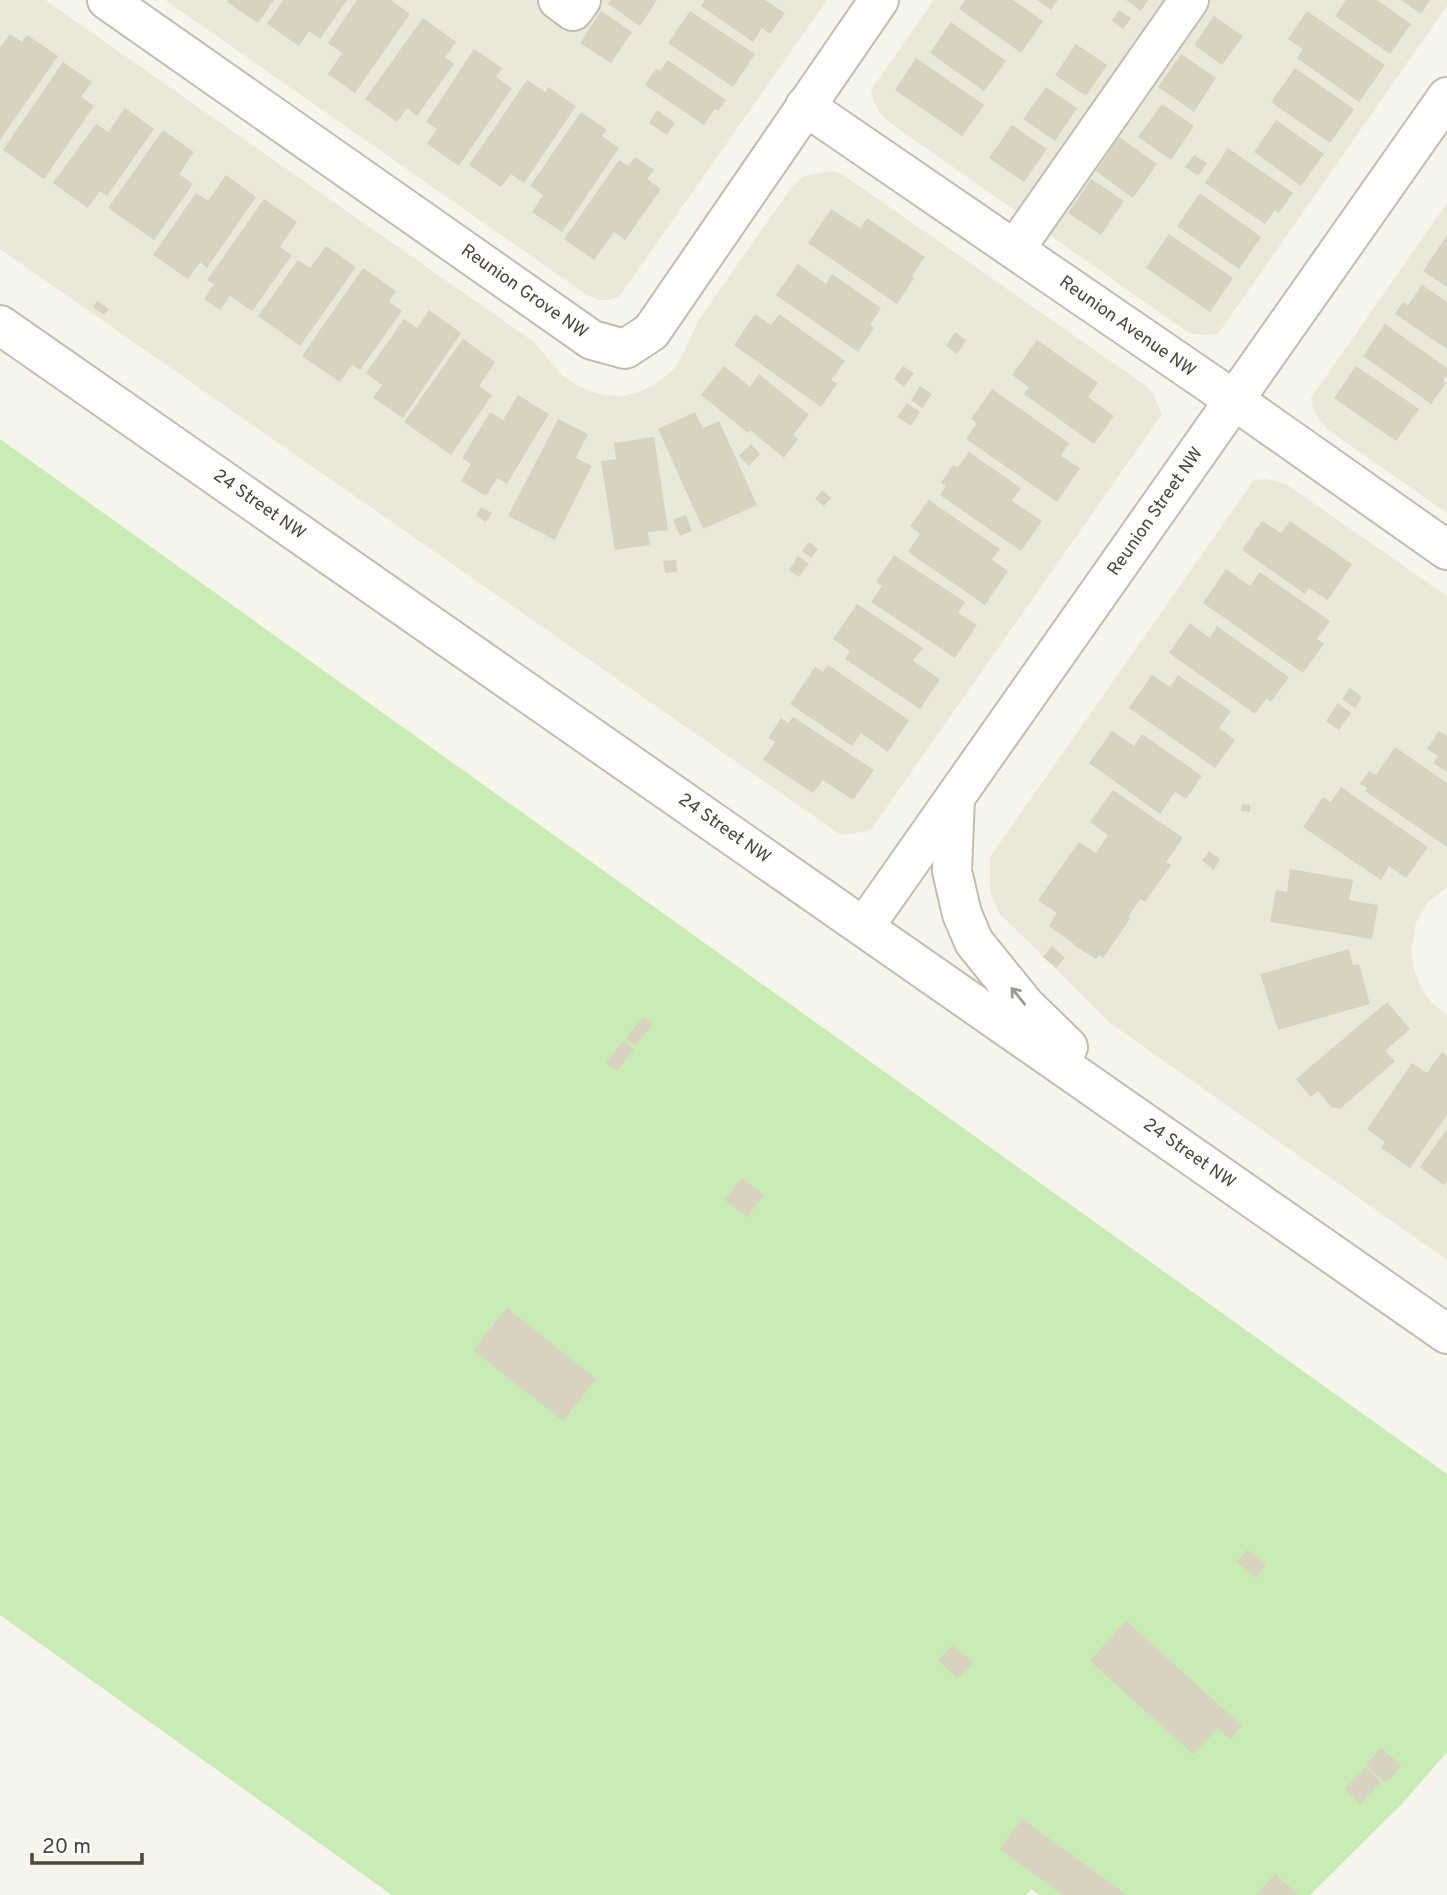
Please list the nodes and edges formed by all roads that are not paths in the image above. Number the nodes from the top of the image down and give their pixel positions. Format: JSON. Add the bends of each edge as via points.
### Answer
{"nodes":[{"id":1,"x":107,"y":0,"type":"edge"},
{"id":2,"x":558,"y":0,"type":"edge"},
{"id":3,"x":581,"y":0,"type":"edge"},
{"id":4,"x":879,"y":0,"type":"edge"},
{"id":5,"x":1189,"y":0,"type":"edge"},
{"id":6,"x":1447,"y":97,"type":"edge"},
{"id":7,"x":806,"y":106,"type":"junction"},
{"id":8,"x":1015,"y":249,"type":"junction"},
{"id":9,"x":0,"y":325,"type":"edge"},
{"id":10,"x":1234,"y":400,"type":"junction"},
{"id":11,"x":1447,"y":550,"type":"edge"},
{"id":12,"x":955,"y":798,"type":"junction"},
{"id":13,"x":864,"y":926,"type":"junction"},
{"id":14,"x":1153,"y":1130,"type":"junction"},
{"id":15,"x":1447,"y":1334,"type":"edge"}],
"edges":[{"from":1,"to":7,"type":"street","name":"Reunion Grove NW","via":[[592,340],[625,349],[651,332]]},
{"from":2,"to":3,"type":"street","via":[[573,11]]},
{"from":4,"to":7,"type":"street","name":"Reunion Grove NW"},
{"from":5,"to":8,"type":"street"},
{"from":6,"to":10,"type":"street","name":"Reunion Street NW"},
{"from":7,"to":8,"type":"street","name":"Reunion Avenue NW"},
{"from":8,"to":10,"type":"street","name":"Reunion Avenue NW"},
{"from":9,"to":13,"type":"street","name":"24 Street NW"},
{"from":10,"to":11,"type":"street","name":"Reunion Avenue NW"},
{"from":10,"to":12,"type":"street","name":"Reunion Street NW"},
{"from":12,"to":13,"type":"street","name":"Reunion Street NW"},
{"from":14,"to":12,"type":"street","one_way":true,"via":[[1025,1005],[974,942],[952,871]]},
{"from":13,"to":14,"type":"street","name":"24 Street NW"},
{"from":14,"to":15,"type":"street","name":"24 Street NW"}]}
